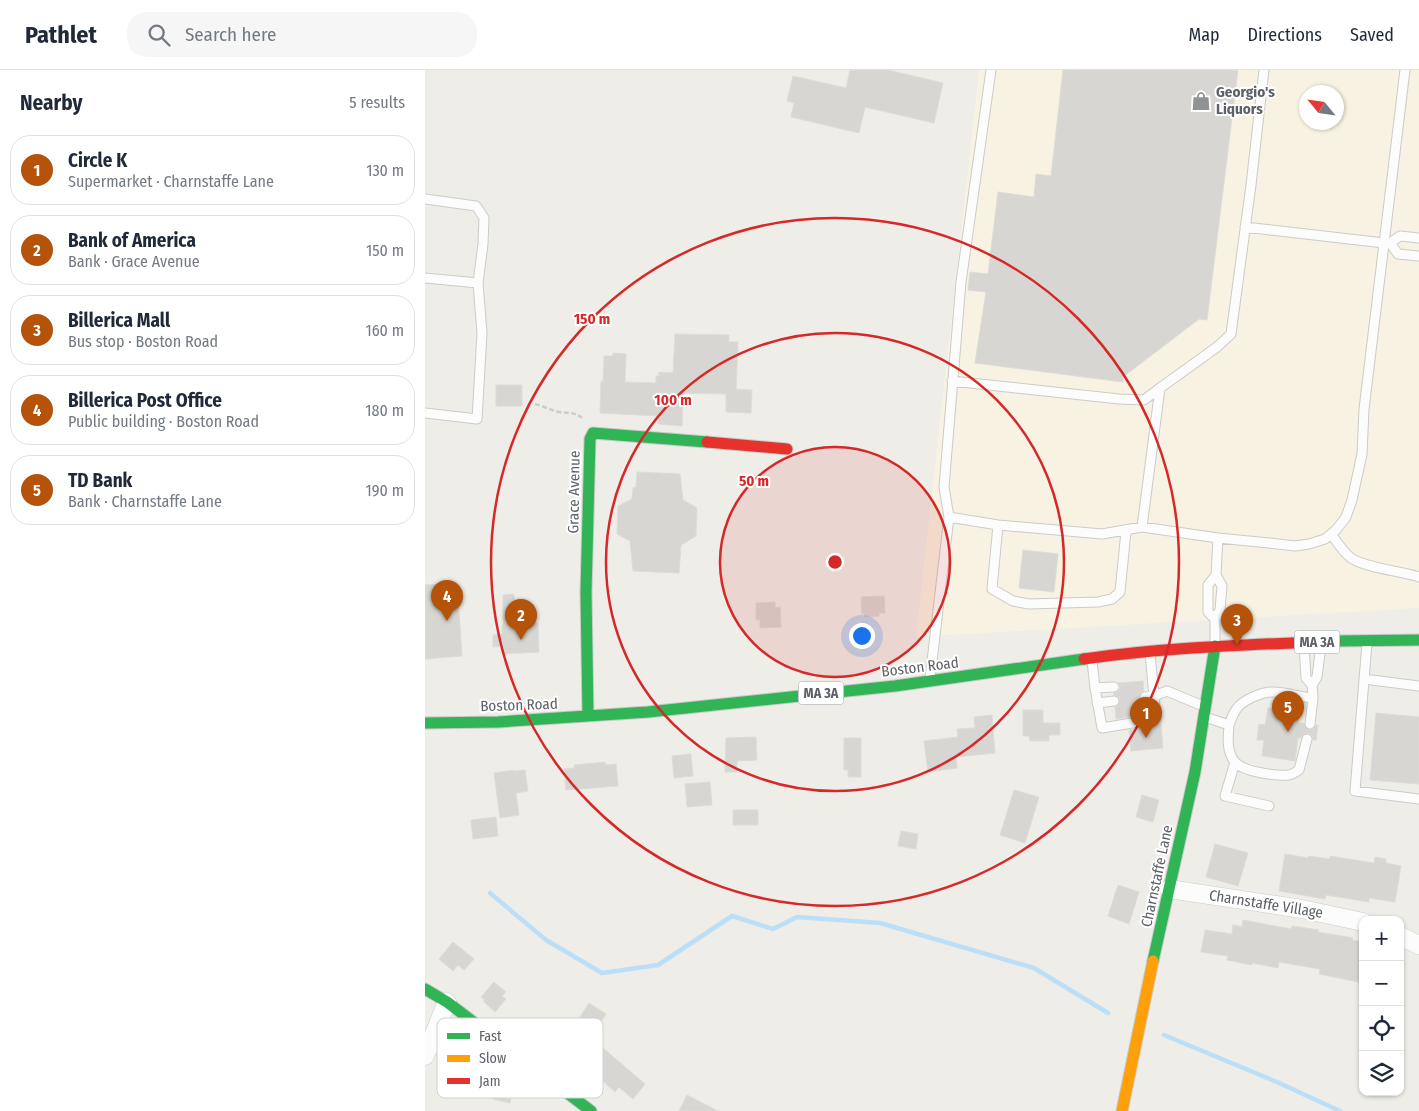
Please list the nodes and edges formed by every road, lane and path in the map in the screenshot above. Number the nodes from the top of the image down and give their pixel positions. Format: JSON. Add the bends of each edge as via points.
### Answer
{"nodes":[{"id":1,"x":991,"y":70,"type":"edge"},
{"id":2,"x":1264,"y":70,"type":"edge"},
{"id":3,"x":1405,"y":70,"type":"edge"},
{"id":4,"x":425,"y":199,"type":"edge"},
{"id":5,"x":1245,"y":227,"type":"junction"},
{"id":6,"x":1419,"y":238,"type":"edge"},
{"id":7,"x":1387,"y":243,"type":"junction"},
{"id":8,"x":1419,"y":256,"type":"edge"},
{"id":9,"x":425,"y":278,"type":"edge"},
{"id":10,"x":478,"y":283,"type":"junction"},
{"id":11,"x":952,"y":381,"type":"junction"},
{"id":12,"x":1160,"y":388,"type":"junction"},
{"id":13,"x":535,"y":404,"type":"dead end"},
{"id":14,"x":425,"y":413,"type":"edge"},
{"id":15,"x":593,"y":434,"type":"junction"},
{"id":16,"x":787,"y":449,"type":"dead end"},
{"id":17,"x":949,"y":518,"type":"junction"},
{"id":18,"x":998,"y":525,"type":"junction"},
{"id":19,"x":1142,"y":528,"type":"junction"},
{"id":20,"x":1127,"y":531,"type":"junction"},
{"id":21,"x":1331,"y":534,"type":"junction"},
{"id":22,"x":1218,"y":538,"type":"junction"},
{"id":23,"x":1216,"y":576,"type":"junction"},
{"id":24,"x":1419,"y":577,"type":"edge"},
{"id":25,"x":1215,"y":619,"type":"junction"},
{"id":26,"x":1367,"y":640,"type":"junction"},
{"id":27,"x":1419,"y":640,"type":"edge"},
{"id":28,"x":1321,"y":642,"type":"junction"},
{"id":29,"x":1304,"y":643,"type":"junction"},
{"id":30,"x":1215,"y":646,"type":"junction"},
{"id":31,"x":1150,"y":650,"type":"junction"},
{"id":32,"x":1091,"y":658,"type":"junction"},
{"id":33,"x":1364,"y":679,"type":"junction"},
{"id":34,"x":930,"y":681,"type":"junction"},
{"id":35,"x":1312,"y":685,"type":"junction"},
{"id":36,"x":1419,"y":686,"type":"edge"},
{"id":37,"x":1114,"y":687,"type":"dead end"},
{"id":38,"x":1095,"y":688,"type":"junction"},
{"id":39,"x":1154,"y":696,"type":"junction"},
{"id":40,"x":1145,"y":698,"type":"dead end"},
{"id":41,"x":1313,"y":698,"type":"junction"},
{"id":42,"x":1114,"y":701,"type":"dead end"},
{"id":43,"x":1097,"y":703,"type":"junction"},
{"id":44,"x":1205,"y":712,"type":"junction"},
{"id":45,"x":588,"y":716,"type":"junction"},
{"id":46,"x":425,"y":723,"type":"edge"},
{"id":47,"x":1310,"y":724,"type":"dead end"},
{"id":48,"x":1229,"y":725,"type":"junction"},
{"id":49,"x":1307,"y":739,"type":"dead end"},
{"id":50,"x":1235,"y":762,"type":"junction"},
{"id":51,"x":1419,"y":799,"type":"edge"},
{"id":52,"x":1269,"y":806,"type":"dead end"},
{"id":53,"x":1169,"y":888,"type":"junction"},
{"id":54,"x":1359,"y":921,"type":"edge"},
{"id":55,"x":1404,"y":938,"type":"edge"},
{"id":56,"x":1419,"y":945,"type":"edge"},
{"id":57,"x":425,"y":979,"type":"edge"},
{"id":58,"x":425,"y":989,"type":"edge"},
{"id":59,"x":447,"y":1002,"type":"junction"},
{"id":60,"x":440,"y":1018,"type":"edge"},
{"id":61,"x":468,"y":1018,"type":"edge"},
{"id":62,"x":437,"y":1027,"type":"edge"},
{"id":63,"x":425,"y":1056,"type":"edge"},
{"id":64,"x":574,"y":1098,"type":"edge"},
{"id":65,"x":591,"y":1111,"type":"edge"},
{"id":66,"x":1122,"y":1111,"type":"edge"}],
"edges":[{"from":1,"to":11,"type":"lane","via":[[961,282]]},
{"from":2,"to":5,"type":"lane"},
{"from":3,"to":7,"type":"lane"},
{"from":4,"to":10,"type":"lane","via":[[476,206],[484,218]]},
{"from":5,"to":7,"type":"lane"},
{"from":5,"to":12,"type":"lane","via":[[1231,334]]},
{"from":6,"to":7,"type":"lane","via":[[1400,236]]},
{"from":7,"to":8,"type":"lane","via":[[1399,254]]},
{"from":7,"to":21,"type":"lane","via":[[1364,409],[1361,454],[1346,517]]},
{"from":9,"to":10,"type":"lane"},
{"from":10,"to":14,"type":"lane","via":[[482,333],[477,419]]},
{"from":11,"to":12,"type":"lane","via":[[1144,400]]},
{"from":11,"to":17,"type":"lane","via":[[944,487]]},
{"from":12,"to":19,"type":"lane"},
{"from":13,"to":15,"type":"path","via":[[580,416]]},
{"from":15,"to":16,"type":"main road","name":"Grace Avenue"},
{"from":15,"to":45,"type":"main road","name":"Grace Avenue","via":[[590,439],[586,592]]},
{"from":17,"to":18,"type":"lane"},
{"from":17,"to":34,"type":"lane"},
{"from":18,"to":20,"type":"lane","via":[[1102,534]]},
{"from":18,"to":20,"type":"lane","via":[[992,589],[1013,601],[1029,604],[1098,602],[1112,598],[1120,592]]},
{"from":19,"to":20,"type":"lane"},
{"from":19,"to":22,"type":"lane"},
{"from":21,"to":22,"type":"lane","via":[[1325,539],[1295,546]]},
{"from":21,"to":24,"type":"lane","via":[[1352,558]]},
{"from":22,"to":23,"type":"lane"},
{"from":23,"to":25,"type":"lane","via":[[1222,586],[1220,610]]},
{"from":23,"to":25,"type":"lane","via":[[1208,585],[1208,612]]},
{"from":25,"to":30,"type":"lane"},
{"from":26,"to":27,"type":"main road","name":"Boston Road","number":"MA 3A"},
{"from":26,"to":28,"type":"main road","name":"Boston Road","number":"MA 3A"},
{"from":26,"to":33,"type":"lane"},
{"from":28,"to":29,"type":"main road","name":"Boston Road","number":"MA 3A"},
{"from":28,"to":35,"type":"lane","via":[[1317,678]]},
{"from":29,"to":30,"type":"main road","name":"Boston Road","number":"MA 3A"},
{"from":29,"to":35,"type":"lane","via":[[1306,678]]},
{"from":30,"to":31,"type":"main road","name":"Boston Road","number":"MA 3A"},
{"from":30,"to":44,"type":"main road","name":"Charnstaffe Lane"},
{"from":31,"to":32,"type":"main road","name":"Boston Road","number":"MA 3A"},
{"from":31,"to":39,"type":"lane","via":[[1148,683]]},
{"from":32,"to":34,"type":"main road","name":"Boston Road","number":"MA 3A"},
{"from":32,"to":38,"type":"lane"},
{"from":33,"to":36,"type":"lane"},
{"from":33,"to":51,"type":"lane","via":[[1355,791]]},
{"from":34,"to":45,"type":"main road","name":"Boston Road","number":"MA 3A"},
{"from":35,"to":41,"type":"lane"},
{"from":37,"to":38,"type":"lane"},
{"from":38,"to":43,"type":"lane"},
{"from":39,"to":40,"type":"lane"},
{"from":39,"to":43,"type":"lane","via":[[1156,720],[1102,728]]},
{"from":39,"to":44,"type":"lane","via":[[1167,691]]},
{"from":41,"to":47,"type":"lane"},
{"from":41,"to":48,"type":"lane","via":[[1270,692],[1253,697],[1239,706]]},
{"from":42,"to":43,"type":"lane"},
{"from":44,"to":48,"type":"lane"},
{"from":44,"to":53,"type":"main road","name":"Charnstaffe Lane"},
{"from":45,"to":46,"type":"main road","name":"Boston Road","number":"MA 3A"},
{"from":48,"to":50,"type":"lane","via":[[1228,746]]},
{"from":49,"to":50,"type":"lane","via":[[1299,770],[1291,775],[1262,772]]},
{"from":50,"to":52,"type":"lane","via":[[1225,796]]},
{"from":53,"to":54,"type":"street","name":"Charnstaffe Village"},
{"from":53,"to":66,"type":"main road","name":"Charnstaffe Lane"},
{"from":55,"to":56,"type":"street"},
{"from":57,"to":59,"type":"main road"},
{"from":58,"to":59,"type":"main road"},
{"from":59,"to":60,"type":"street"},
{"from":59,"to":61,"type":"main road"},
{"from":62,"to":63,"type":"street"},
{"from":64,"to":65,"type":"main road"}]}
